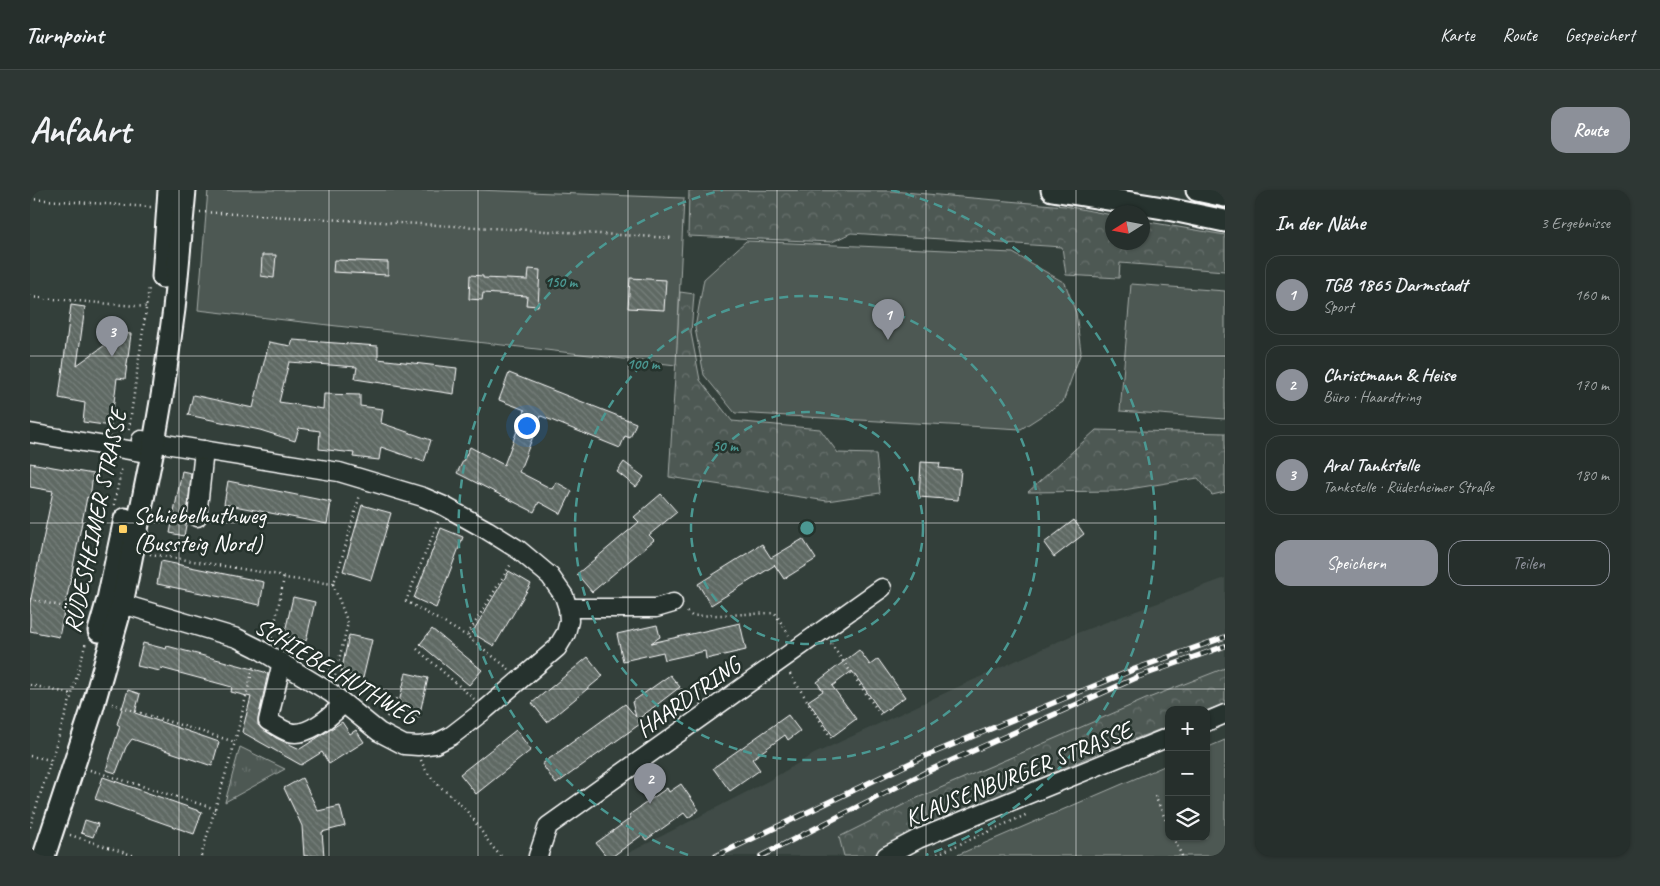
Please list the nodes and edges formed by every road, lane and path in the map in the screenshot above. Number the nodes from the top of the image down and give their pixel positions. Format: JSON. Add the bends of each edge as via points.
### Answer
{"nodes":[{"id":1,"x":185,"y":190,"type":"edge"},
{"id":2,"x":1052,"y":190,"type":"edge"},
{"id":3,"x":1196,"y":190,"type":"edge"},
{"id":4,"x":1225,"y":196,"type":"edge"},
{"id":5,"x":169,"y":198,"type":"edge"},
{"id":6,"x":30,"y":200,"type":"edge"},
{"id":7,"x":196,"y":212,"type":"dead end"},
{"id":8,"x":1225,"y":221,"type":"edge"},
{"id":9,"x":674,"y":238,"type":"dead end"},
{"id":10,"x":30,"y":297,"type":"edge"},
{"id":11,"x":147,"y":308,"type":"dead end"},
{"id":12,"x":30,"y":432,"type":"edge"},
{"id":13,"x":147,"y":447,"type":"junction"},
{"id":14,"x":204,"y":450,"type":"junction"},
{"id":15,"x":364,"y":479,"type":"junction"},
{"id":16,"x":444,"y":506,"type":"junction"},
{"id":17,"x":197,"y":517,"type":"dead end"},
{"id":18,"x":519,"y":550,"type":"junction"},
{"id":19,"x":133,"y":551,"type":"junction"},
{"id":20,"x":284,"y":578,"type":"junction"},
{"id":21,"x":333,"y":584,"type":"junction"},
{"id":22,"x":882,"y":588,"type":"dead end"},
{"id":23,"x":30,"y":599,"type":"edge"},
{"id":24,"x":673,"y":603,"type":"joint"},
{"id":25,"x":108,"y":605,"type":"junction"},
{"id":26,"x":568,"y":608,"type":"junction"},
{"id":27,"x":822,"y":631,"type":"junction"},
{"id":28,"x":467,"y":636,"type":"junction"},
{"id":29,"x":798,"y":648,"type":"junction"},
{"id":30,"x":417,"y":649,"type":"dead end"},
{"id":31,"x":269,"y":654,"type":"junction"},
{"id":32,"x":781,"y":660,"type":"junction"},
{"id":33,"x":522,"y":679,"type":"junction"},
{"id":34,"x":30,"y":685,"type":"edge"},
{"id":35,"x":72,"y":694,"type":"dead end"},
{"id":36,"x":398,"y":695,"type":"dead end"},
{"id":37,"x":337,"y":699,"type":"junction"},
{"id":38,"x":103,"y":701,"type":"dead end"},
{"id":39,"x":486,"y":710,"type":"junction"},
{"id":40,"x":1225,"y":714,"type":"edge"},
{"id":41,"x":881,"y":715,"type":"dead end"},
{"id":42,"x":1210,"y":720,"type":"edge"},
{"id":43,"x":379,"y":732,"type":"junction"},
{"id":44,"x":832,"y":739,"type":"dead end"},
{"id":45,"x":1165,"y":739,"type":"edge"},
{"id":46,"x":235,"y":742,"type":"junction"},
{"id":47,"x":418,"y":746,"type":"junction"},
{"id":48,"x":30,"y":756,"type":"edge"},
{"id":49,"x":51,"y":760,"type":"dead end"},
{"id":50,"x":83,"y":768,"type":"dead end"},
{"id":51,"x":1155,"y":796,"type":"dead end"},
{"id":52,"x":216,"y":808,"type":"junction"},
{"id":53,"x":1165,"y":818,"type":"edge"},
{"id":54,"x":62,"y":832,"type":"dead end"},
{"id":55,"x":1176,"y":841,"type":"edge"},
{"id":56,"x":30,"y":855,"type":"edge"},
{"id":57,"x":44,"y":856,"type":"edge"},
{"id":58,"x":135,"y":856,"type":"edge"},
{"id":59,"x":201,"y":856,"type":"edge"},
{"id":60,"x":501,"y":856,"type":"edge"},
{"id":61,"x":538,"y":856,"type":"edge"},
{"id":62,"x":886,"y":856,"type":"edge"},
{"id":63,"x":1182,"y":856,"type":"edge"}],
"edges":[{"from":1,"to":13,"type":"main road","name":"RÜDESHEIMER STRASSE","via":[[174,310]]},
{"from":2,"to":8,"type":"main road"},
{"from":3,"to":4,"type":"main road"},
{"from":5,"to":6,"type":"path","via":[[157,207]]},
{"from":5,"to":13,"type":"main road","name":"RÜDESHEIMER STRASSE"},
{"from":7,"to":9,"type":"path"},
{"from":10,"to":11,"type":"path"},
{"from":12,"to":13,"type":"street"},
{"from":13,"to":14,"type":"street"},
{"from":13,"to":19,"type":"main road","name":"RÜDESHEIMER STRASSE"},
{"from":13,"to":25,"type":"main road","name":"RÜDESHEIMER STRASSE"},
{"from":14,"to":15,"type":"street","via":[[340,472]]},
{"from":14,"to":17,"type":"street"},
{"from":15,"to":16,"type":"street"},
{"from":15,"to":21,"type":"path"},
{"from":16,"to":18,"type":"street"},
{"from":16,"to":28,"type":"path","via":[[406,601]]},
{"from":18,"to":26,"type":"street","via":[[550,576]]},
{"from":18,"to":28,"type":"path"},
{"from":19,"to":20,"type":"path"},
{"from":19,"to":25,"type":"main road","name":"RÜDESHEIMER STRASSE"},
{"from":20,"to":21,"type":"path"},
{"from":20,"to":31,"type":"path"},
{"from":21,"to":37,"type":"path","via":[[348,623]]},
{"from":22,"to":27,"type":"street","name":"HAARDTRING"},
{"from":23,"to":25,"type":"path"},
{"from":24,"to":26,"type":"street","via":[[656,608]]},
{"from":24,"to":29,"type":"path","via":[[692,616],[775,613]]},
{"from":25,"to":31,"type":"street","name":"SCHIEBELHUTHWEG","via":[[237,638]]},
{"from":25,"to":56,"type":"main road","name":"RÜDESHEIMER STRASSE"},
{"from":25,"to":57,"type":"main road","name":"RÜDESHEIMER STRASSE","via":[[91,713]]},
{"from":26,"to":33,"type":"street","name":"SCHIEBELHUTHWEG","via":[[566,633],[557,648]]},
{"from":27,"to":29,"type":"street","name":"HAARDTRING"},
{"from":27,"to":41,"type":"path"},
{"from":28,"to":33,"type":"path"},
{"from":29,"to":32,"type":"street","name":"HAARDTRING"},
{"from":30,"to":39,"type":"path"},
{"from":31,"to":37,"type":"street","name":"SCHIEBELHUTHWEG"},
{"from":31,"to":37,"type":"street","via":[[268,721],[290,733],[298,733],[328,719]]},
{"from":31,"to":46,"type":"path"},
{"from":32,"to":44,"type":"path"},
{"from":32,"to":61,"type":"street","name":"HAARDTRING","via":[[548,826]]},
{"from":33,"to":39,"type":"street","name":"SCHIEBELHUTHWEG"},
{"from":34,"to":35,"type":"path"},
{"from":36,"to":43,"type":"path"},
{"from":37,"to":43,"type":"street","name":"SCHIEBELHUTHWEG"},
{"from":38,"to":46,"type":"path"},
{"from":39,"to":47,"type":"street","name":"SCHIEBELHUTHWEG","via":[[451,736],[435,744]]},
{"from":40,"to":42,"type":"street"},
{"from":43,"to":47,"type":"street","name":"SCHIEBELHUTHWEG","via":[[404,745]]},
{"from":45,"to":62,"type":"street","name":"KLAUSENBURGER STRASSE","via":[[918,839]]},
{"from":46,"to":52,"type":"path"},
{"from":47,"to":60,"type":"path","via":[[424,771],[470,815],[491,847]]},
{"from":48,"to":49,"type":"path"},
{"from":50,"to":52,"type":"path"},
{"from":51,"to":53,"type":"path"},
{"from":52,"to":59,"type":"path"},
{"from":54,"to":58,"type":"path"},
{"from":55,"to":63,"type":"path"}]}
